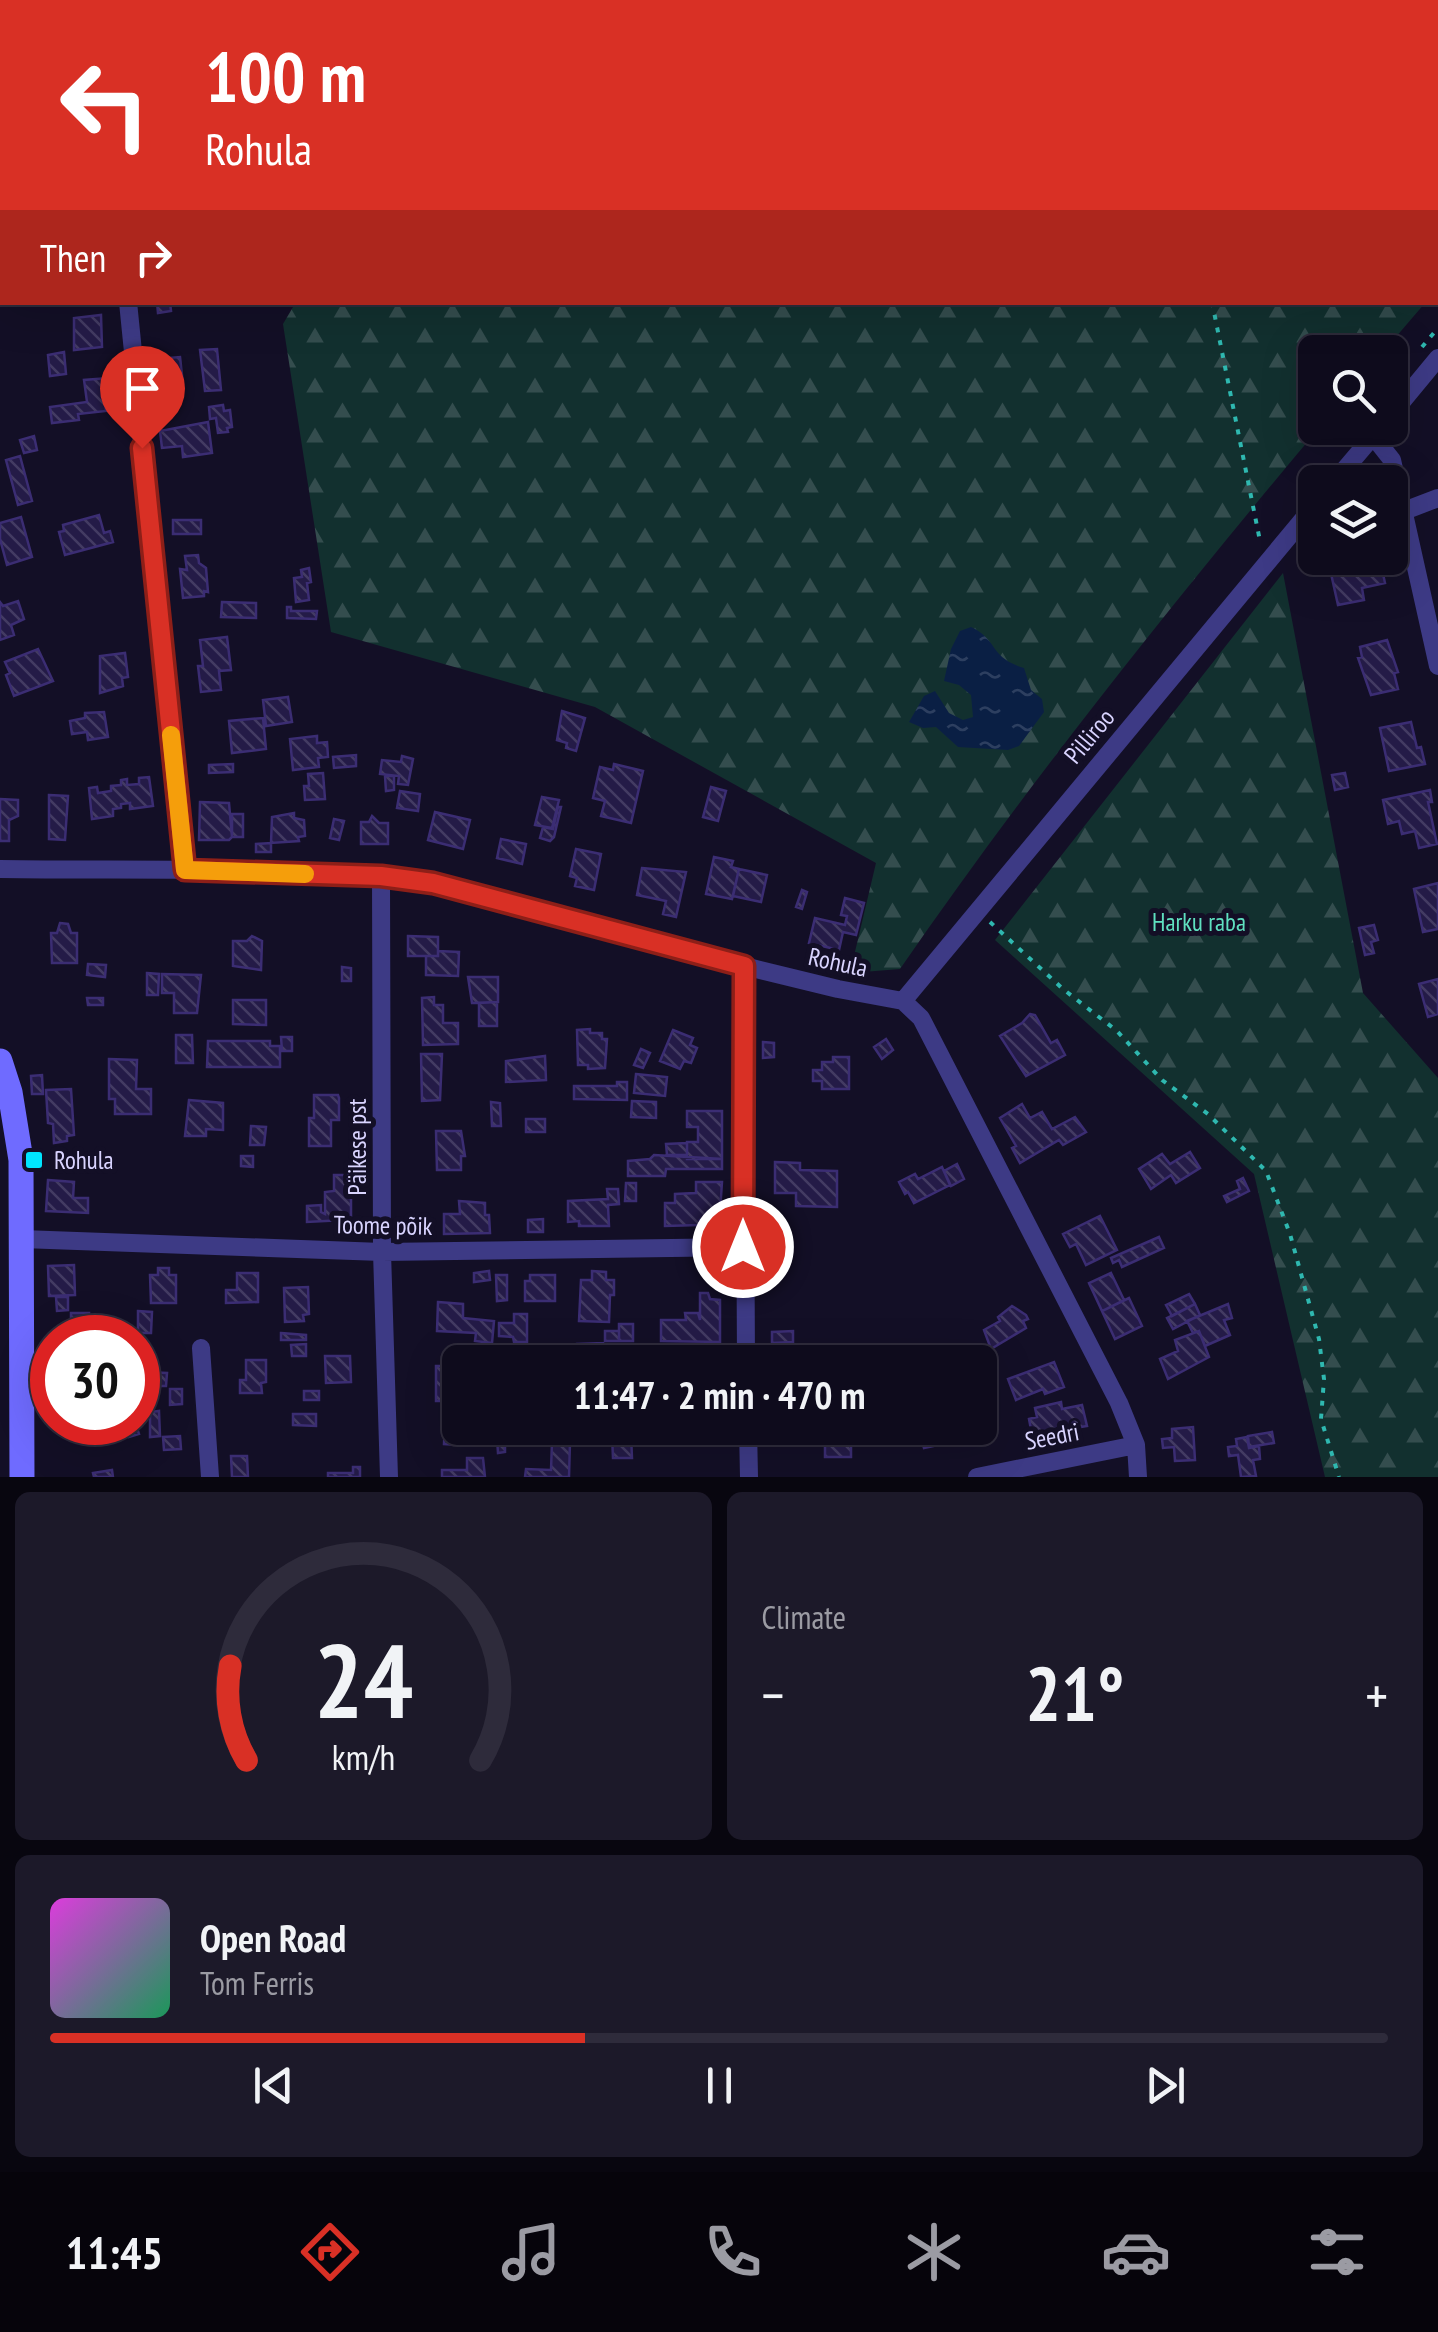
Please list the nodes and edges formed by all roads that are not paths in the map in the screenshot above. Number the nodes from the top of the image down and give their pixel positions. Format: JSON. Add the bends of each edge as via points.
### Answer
{"nodes":[{"id":1,"x":128,"y":305,"type":"edge"},
{"id":2,"x":1438,"y":358,"type":"edge"},
{"id":3,"x":1408,"y":394,"type":"edge"},
{"id":4,"x":1365,"y":445,"type":"edge"},
{"id":5,"x":1348,"y":465,"type":"edge"},
{"id":6,"x":1438,"y":498,"type":"edge"},
{"id":7,"x":1408,"y":509,"type":"edge"},
{"id":8,"x":1298,"y":525,"type":"edge"},
{"id":9,"x":1408,"y":529,"type":"edge"},
{"id":10,"x":1438,"y":666,"type":"edge"},
{"id":11,"x":0,"y":869,"type":"edge"},
{"id":12,"x":185,"y":870,"type":"junction"},
{"id":13,"x":381,"y":876,"type":"junction"},
{"id":14,"x":744,"y":966,"type":"junction"},
{"id":15,"x":903,"y":1001,"type":"junction"},
{"id":16,"x":0,"y":1062,"type":"edge"},
{"id":17,"x":22,"y":1239,"type":"junction"},
{"id":18,"x":743,"y":1247,"type":"junction"},
{"id":19,"x":382,"y":1252,"type":"junction"},
{"id":20,"x":746,"y":1345,"type":"edge"},
{"id":21,"x":202,"y":1348,"type":"dead end"},
{"id":22,"x":748,"y":1445,"type":"edge"},
{"id":23,"x":1136,"y":1445,"type":"junction"},
{"id":24,"x":22,"y":1477,"type":"edge"},
{"id":25,"x":210,"y":1477,"type":"edge"},
{"id":26,"x":389,"y":1477,"type":"edge"},
{"id":27,"x":749,"y":1477,"type":"edge"},
{"id":28,"x":977,"y":1477,"type":"edge"},
{"id":29,"x":1138,"y":1477,"type":"edge"}],
"edges":[{"from":1,"to":12,"type":"street"},
{"from":2,"to":3,"type":"street"},
{"from":4,"to":5,"type":"street"},
{"from":6,"to":7,"type":"street"},
{"from":8,"to":15,"type":"street","name":"Pilliroo"},
{"from":9,"to":10,"type":"street"},
{"from":11,"to":12,"type":"street","name":"Rohula"},
{"from":12,"to":13,"type":"street","name":"Rohula"},
{"from":13,"to":14,"type":"street","name":"Rohula","via":[[433,883]]},
{"from":13,"to":19,"type":"street","name":"Päikese pst"},
{"from":14,"to":15,"type":"street","name":"Rohula"},
{"from":14,"to":18,"type":"street"},
{"from":15,"to":23,"type":"street","via":[[921,1018]]},
{"from":16,"to":17,"type":"main road","via":[[20,1160]]},
{"from":17,"to":19,"type":"street","name":"Toome põik"},
{"from":17,"to":24,"type":"main road"},
{"from":18,"to":19,"type":"street","name":"Toome põik"},
{"from":18,"to":20,"type":"street"},
{"from":19,"to":26,"type":"street","name":"Päikese pst"},
{"from":21,"to":25,"type":"street"},
{"from":22,"to":27,"type":"street"},
{"from":23,"to":28,"type":"street","name":"Seedri"},
{"from":23,"to":29,"type":"street"}]}
